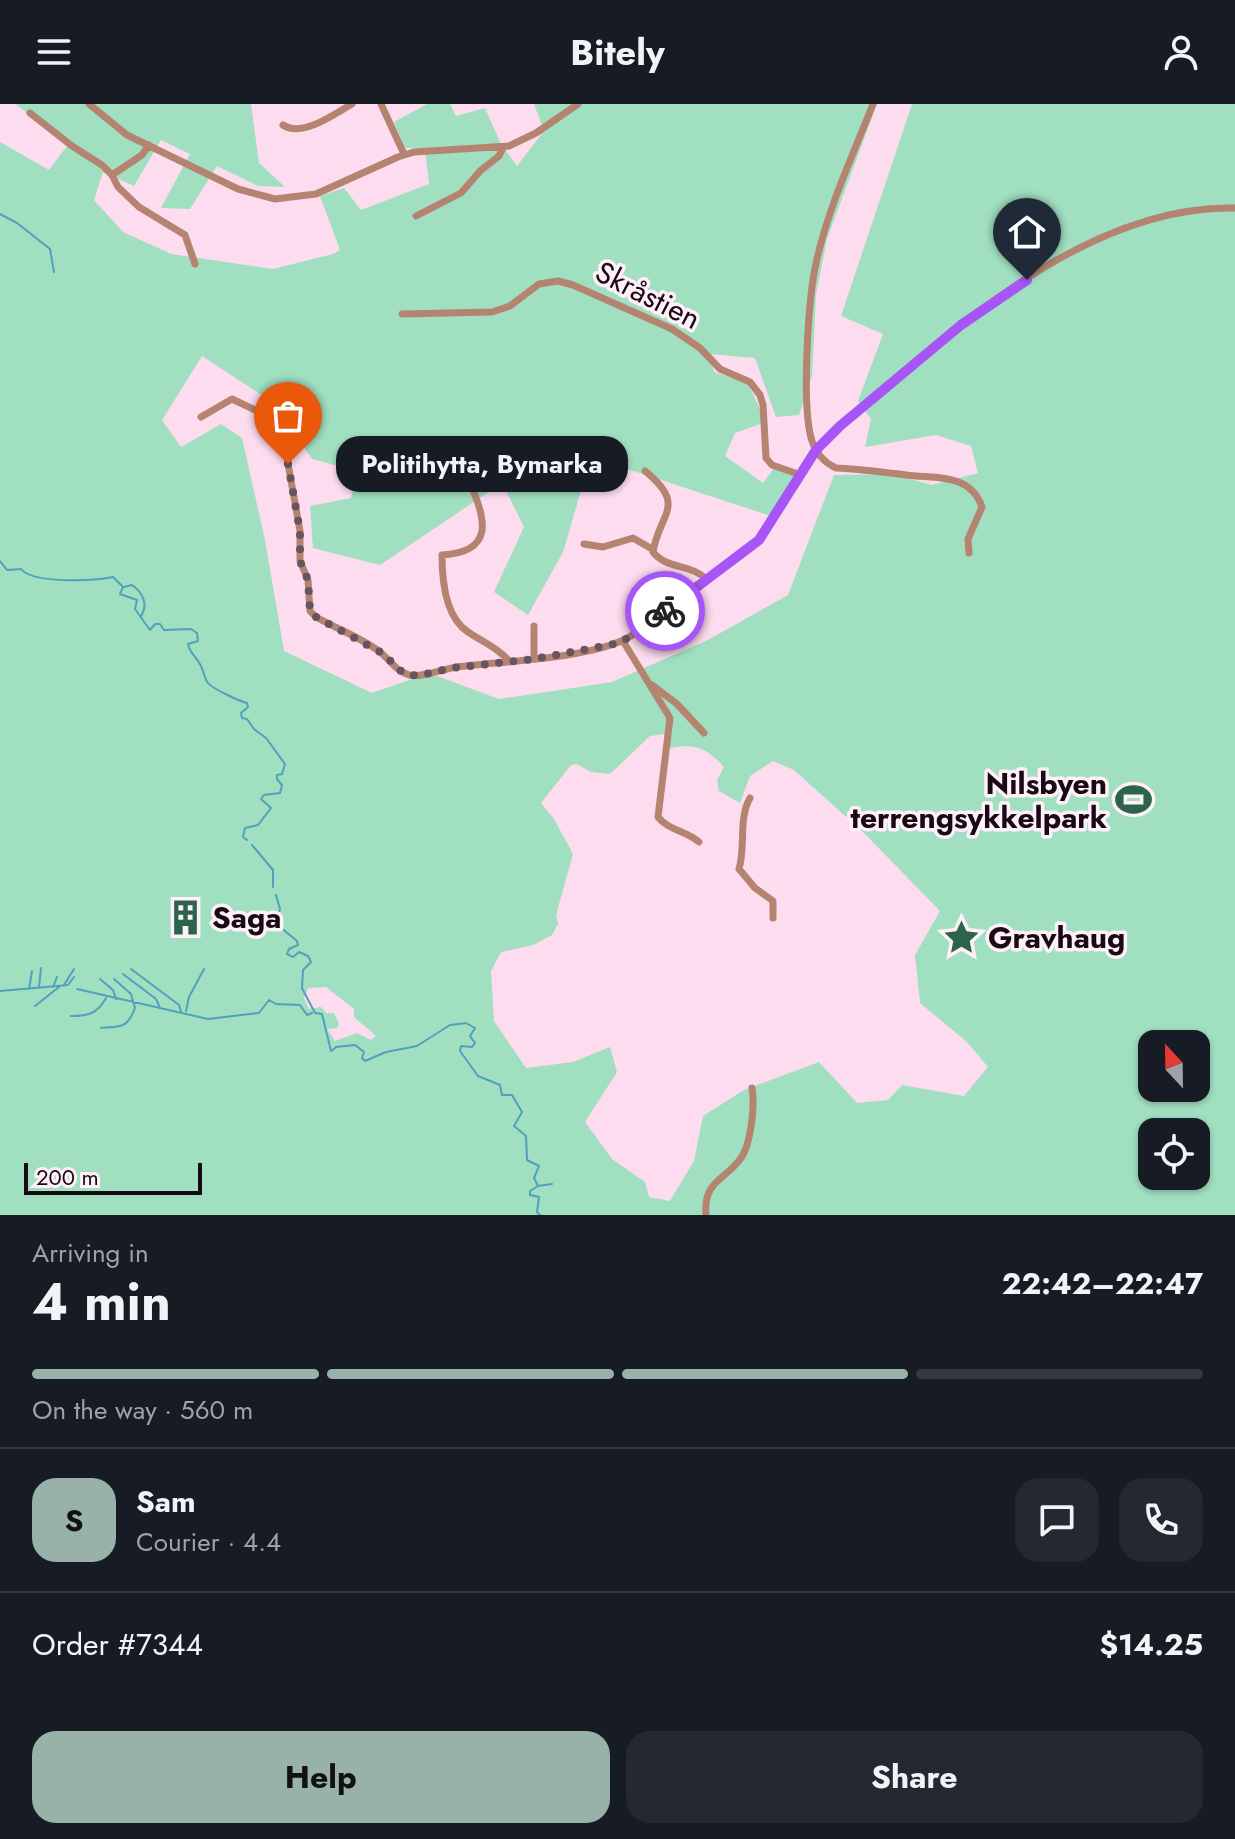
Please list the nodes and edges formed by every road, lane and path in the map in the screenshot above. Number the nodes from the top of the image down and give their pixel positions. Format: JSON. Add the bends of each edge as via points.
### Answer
{"nodes":[{"id":1,"x":89,"y":104,"type":"edge"},
{"id":2,"x":352,"y":104,"type":"edge"},
{"id":3,"x":381,"y":104,"type":"edge"},
{"id":4,"x":578,"y":104,"type":"edge"},
{"id":5,"x":873,"y":104,"type":"edge"},
{"id":6,"x":30,"y":113,"type":"dead end"},
{"id":7,"x":283,"y":125,"type":"dead end"},
{"id":8,"x":149,"y":145,"type":"junction"},
{"id":9,"x":503,"y":148,"type":"junction"},
{"id":10,"x":404,"y":154,"type":"junction"},
{"id":11,"x":112,"y":175,"type":"junction"},
{"id":12,"x":1235,"y":208,"type":"edge"},
{"id":13,"x":416,"y":216,"type":"dead end"},
{"id":14,"x":195,"y":264,"type":"dead end"},
{"id":15,"x":402,"y":314,"type":"dead end"},
{"id":16,"x":201,"y":417,"type":"dead end"},
{"id":17,"x":816,"y":450,"type":"junction"},
{"id":18,"x":645,"y":471,"type":"dead end"},
{"id":19,"x":801,"y":475,"type":"junction"},
{"id":20,"x":471,"y":486,"type":"dead end"},
{"id":21,"x":584,"y":544,"type":"dead end"},
{"id":22,"x":652,"y":549,"type":"junction"},
{"id":23,"x":969,"y":553,"type":"dead end"},
{"id":24,"x":707,"y":580,"type":"junction"},
{"id":25,"x":534,"y":626,"type":"dead end"},
{"id":26,"x":623,"y":641,"type":"junction"},
{"id":27,"x":534,"y":659,"type":"junction"},
{"id":28,"x":510,"y":662,"type":"junction"},
{"id":29,"x":651,"y":684,"type":"junction"},
{"id":30,"x":704,"y":733,"type":"dead end"},
{"id":31,"x":750,"y":798,"type":"dead end"},
{"id":32,"x":699,"y":842,"type":"dead end"},
{"id":33,"x":773,"y":918,"type":"dead end"},
{"id":34,"x":752,"y":1088,"type":"dead end"},
{"id":35,"x":706,"y":1215,"type":"edge"}],
"edges":[{"from":1,"to":8,"type":"street","via":[[127,135]]},
{"from":2,"to":7,"type":"street","via":[[307,127],[291,130]]},
{"from":3,"to":10,"type":"street"},
{"from":4,"to":9,"type":"street","via":[[530,137]]},
{"from":5,"to":17,"type":"street","via":[[816,262],[807,369]]},
{"from":6,"to":11,"type":"street"},
{"from":8,"to":10,"type":"street","via":[[238,189],[275,199],[316,194]]},
{"from":8,"to":11,"type":"street"},
{"from":9,"to":10,"type":"street"},
{"from":9,"to":13,"type":"street","via":[[461,193]]},
{"from":11,"to":14,"type":"street","via":[[139,207],[185,235]]},
{"from":12,"to":17,"type":"street","via":[[1168,216],[1077,247],[949,334]]},
{"from":15,"to":19,"type":"street","name":"Skråstien","via":[[500,311],[539,284],[573,285],[672,329],[720,369],[750,382],[763,405],[766,458]]},
{"from":16,"to":28,"type":"street","via":[[232,399],[277,421],[286,444],[300,561],[308,580],[310,611],[316,617],[413,676]]},
{"from":17,"to":19,"type":"street"},
{"from":17,"to":23,"type":"street","via":[[836,468],[961,483],[982,507],[968,539]]},
{"from":18,"to":22,"type":"street","via":[[662,485],[668,504]]},
{"from":19,"to":24,"type":"street","via":[[759,540]]},
{"from":20,"to":28,"type":"street","via":[[483,528],[467,549],[442,555],[445,591],[462,628]]},
{"from":21,"to":22,"type":"street","via":[[603,547],[633,538]]},
{"from":22,"to":24,"type":"street","via":[[663,562],[695,570]]},
{"from":24,"to":26,"type":"street"},
{"from":25,"to":27,"type":"street"},
{"from":26,"to":27,"type":"street"},
{"from":26,"to":29,"type":"street"},
{"from":27,"to":28,"type":"street"},
{"from":29,"to":30,"type":"street"},
{"from":29,"to":32,"type":"street","via":[[670,721],[658,816]]},
{"from":31,"to":33,"type":"street","via":[[739,869],[773,901]]},
{"from":34,"to":35,"type":"street","via":[[753,1113],[744,1153],[715,1182],[705,1201]]}]}
